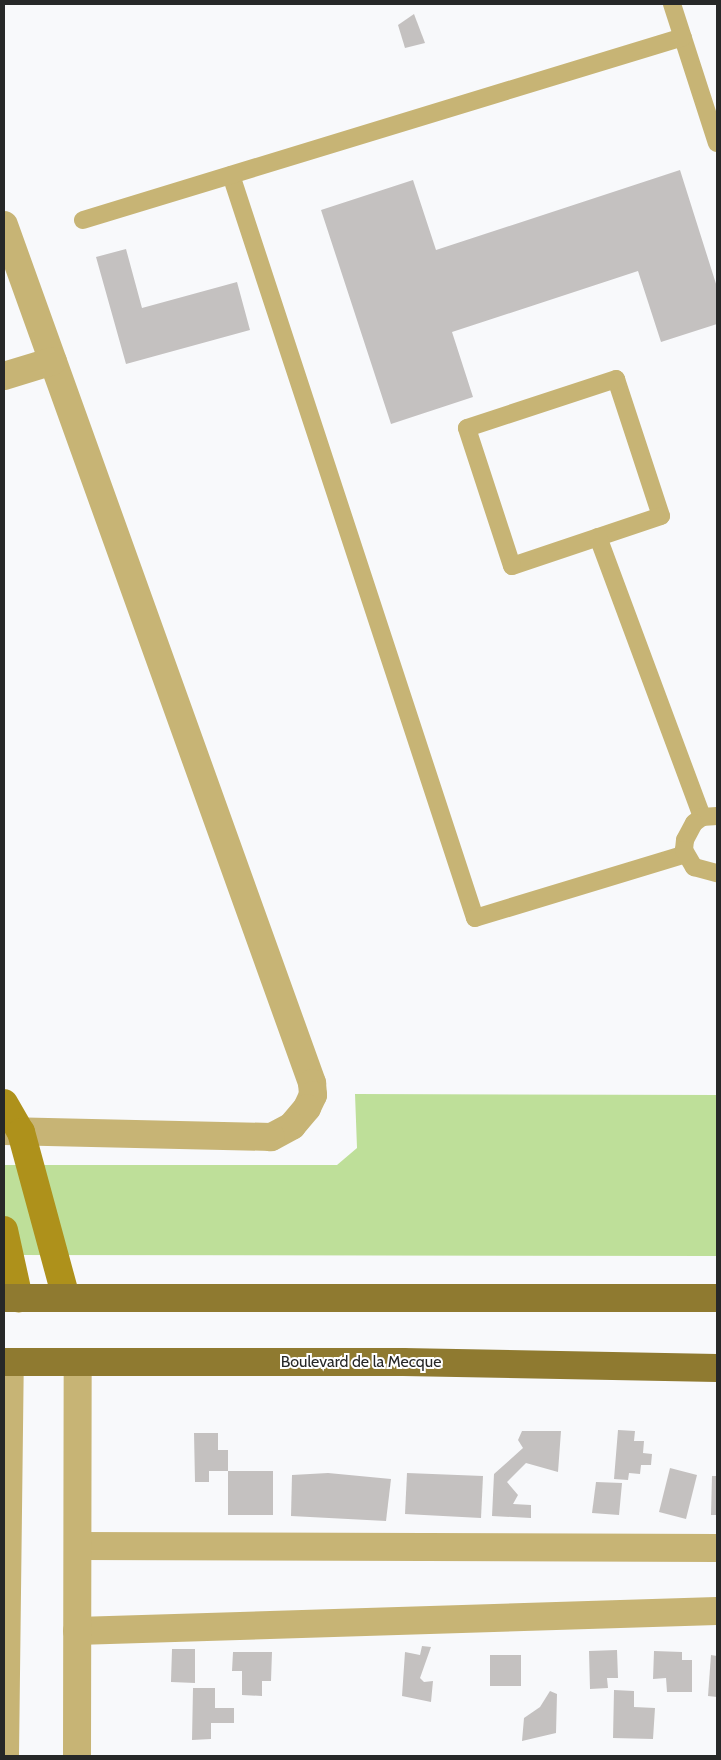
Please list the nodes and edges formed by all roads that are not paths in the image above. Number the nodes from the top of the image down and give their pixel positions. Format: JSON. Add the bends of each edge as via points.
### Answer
{"nodes":[{"id":1,"x":672,"y":4,"type":"edge"},
{"id":2,"x":683,"y":38,"type":"junction"},
{"id":3,"x":717,"y":143,"type":"edge"},
{"id":4,"x":231,"y":175,"type":"junction"},
{"id":5,"x":83,"y":220,"type":"dead end"},
{"id":6,"x":4,"y":225,"type":"edge"},
{"id":7,"x":53,"y":362,"type":"junction"},
{"id":8,"x":4,"y":376,"type":"edge"},
{"id":9,"x":598,"y":537,"type":"junction"},
{"id":10,"x":710,"y":817,"type":"edge"},
{"id":11,"x":686,"y":854,"type":"junction"},
{"id":12,"x":717,"y":873,"type":"edge"},
{"id":13,"x":4,"y":1104,"type":"edge"},
{"id":14,"x":12,"y":1132,"type":"edge"},
{"id":15,"x":4,"y":1230,"type":"edge"},
{"id":16,"x":11,"y":1298,"type":"edge"},
{"id":17,"x":66,"y":1298,"type":"junction"},
{"id":18,"x":717,"y":1298,"type":"edge"},
{"id":19,"x":7,"y":1362,"type":"edge"},
{"id":20,"x":78,"y":1362,"type":"junction"},
{"id":21,"x":717,"y":1368,"type":"edge"},
{"id":22,"x":6,"y":1542,"type":"edge"},
{"id":23,"x":78,"y":1546,"type":"junction"},
{"id":24,"x":717,"y":1548,"type":"edge"},
{"id":25,"x":717,"y":1611,"type":"edge"},
{"id":26,"x":5,"y":1624,"type":"edge"},
{"id":27,"x":77,"y":1631,"type":"junction"},
{"id":28,"x":5,"y":1756,"type":"edge"},
{"id":29,"x":77,"y":1756,"type":"edge"}],
"edges":[{"from":1,"to":2,"type":"lane"},
{"from":2,"to":3,"type":"lane"},
{"from":2,"to":4,"type":"lane"},
{"from":4,"to":5,"type":"lane"},
{"from":4,"to":11,"type":"lane","via":[[475,918]]},
{"from":6,"to":7,"type":"street"},
{"from":7,"to":8,"type":"street"},
{"from":7,"to":14,"type":"street","via":[[312,1083],[313,1095],[308,1108],[292,1126],[271,1137]]},
{"from":9,"to":9,"type":"lane","via":[[661,516],[616,378],[467,428],[512,566]]},
{"from":9,"to":10,"type":"lane"},
{"from":10,"to":11,"type":"lane","via":[[688,830]]},
{"from":11,"to":12,"type":"lane","via":[[694,867]]},
{"from":13,"to":14,"type":"street"},
{"from":14,"to":17,"type":"street"},
{"from":15,"to":16,"type":"street"},
{"from":16,"to":17,"type":"main road"},
{"from":17,"to":18,"type":"main road"},
{"from":19,"to":20,"type":"main road","name":"Boulevard de la Mecque"},
{"from":19,"to":22,"type":"street"},
{"from":20,"to":21,"type":"main road","name":"Boulevard de la Mecque","via":[[402,1362]]},
{"from":20,"to":23,"type":"street"},
{"from":22,"to":26,"type":"street"},
{"from":23,"to":24,"type":"street"},
{"from":23,"to":27,"type":"street"},
{"from":25,"to":27,"type":"street"},
{"from":26,"to":28,"type":"street"},
{"from":27,"to":29,"type":"street"}]}
